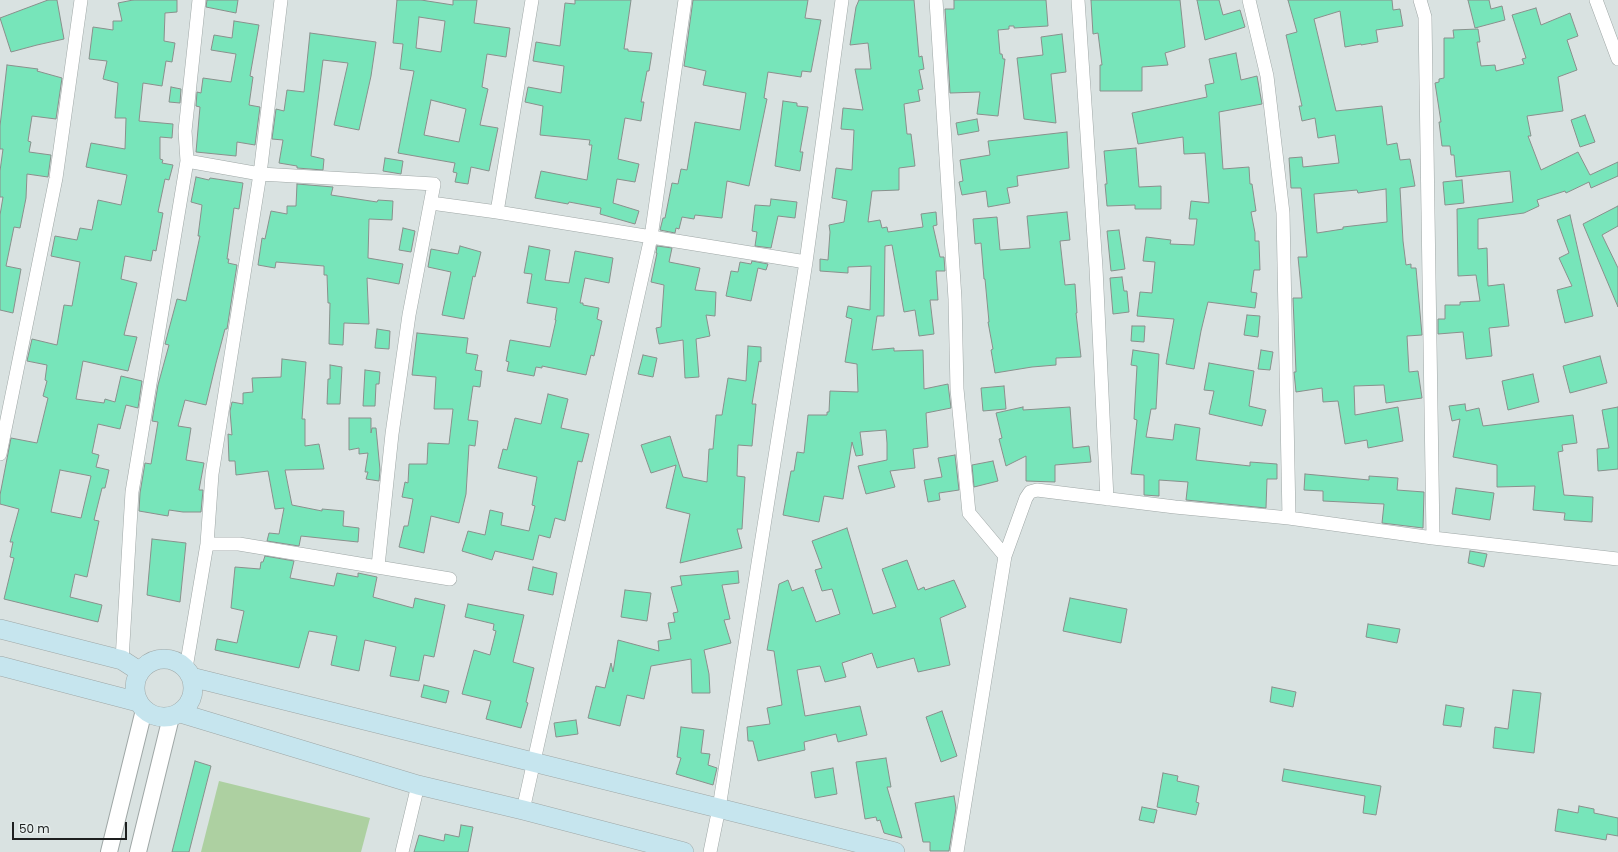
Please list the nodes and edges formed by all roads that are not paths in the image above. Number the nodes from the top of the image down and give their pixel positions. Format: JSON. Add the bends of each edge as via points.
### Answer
{"nodes":[{"id":1,"x":82,"y":0,"type":"edge"},
{"id":2,"x":199,"y":0,"type":"edge"},
{"id":3,"x":281,"y":0,"type":"edge"},
{"id":4,"x":532,"y":0,"type":"edge"},
{"id":5,"x":685,"y":0,"type":"edge"},
{"id":6,"x":842,"y":0,"type":"edge"},
{"id":7,"x":936,"y":0,"type":"edge"},
{"id":8,"x":1078,"y":0,"type":"edge"},
{"id":9,"x":1249,"y":0,"type":"edge"},
{"id":10,"x":1420,"y":0,"type":"edge"},
{"id":11,"x":1596,"y":0,"type":"edge"},
{"id":12,"x":1618,"y":59,"type":"edge"},
{"id":13,"x":187,"y":161,"type":"junction"},
{"id":14,"x":260,"y":174,"type":"junction"},
{"id":15,"x":432,"y":203,"type":"junction"},
{"id":16,"x":497,"y":212,"type":"junction"},
{"id":17,"x":651,"y":237,"type":"junction"},
{"id":18,"x":806,"y":262,"type":"junction"},
{"id":19,"x":0,"y":454,"type":"edge"},
{"id":20,"x":1107,"y":499,"type":"junction"},
{"id":21,"x":1290,"y":518,"type":"junction"},
{"id":22,"x":1433,"y":538,"type":"junction"},
{"id":23,"x":208,"y":544,"type":"junction"},
{"id":24,"x":1005,"y":556,"type":"junction"},
{"id":25,"x":1618,"y":559,"type":"edge"},
{"id":26,"x":378,"y":566,"type":"junction"},
{"id":27,"x":450,"y":579,"type":"dead end"},
{"id":28,"x":0,"y":629,"type":"edge"},
{"id":29,"x":122,"y":660,"type":"junction"},
{"id":30,"x":0,"y":666,"type":"edge"},
{"id":31,"x":139,"y":672,"type":"junction"},
{"id":32,"x":189,"y":672,"type":"junction"},
{"id":33,"x":141,"y":706,"type":"junction"},
{"id":34,"x":176,"y":715,"type":"junction"},
{"id":35,"x":533,"y":762,"type":"junction"},
{"id":36,"x":418,"y":785,"type":"junction"},
{"id":37,"x":719,"y":808,"type":"junction"},
{"id":38,"x":523,"y":810,"type":"junction"},
{"id":39,"x":641,"y":847,"type":"edge"},
{"id":40,"x":109,"y":852,"type":"edge"},
{"id":41,"x":138,"y":852,"type":"edge"},
{"id":42,"x":402,"y":852,"type":"edge"},
{"id":43,"x":684,"y":852,"type":"edge"},
{"id":44,"x":710,"y":852,"type":"edge"},
{"id":45,"x":895,"y":852,"type":"edge"},
{"id":46,"x":957,"y":852,"type":"edge"}],
"edges":[{"from":1,"to":19,"type":"street","via":[[56,178]]},
{"from":2,"to":13,"type":"street","via":[[185,131]]},
{"from":3,"to":14,"type":"street"},
{"from":4,"to":16,"type":"street"},
{"from":5,"to":17,"type":"street"},
{"from":6,"to":18,"type":"street"},
{"from":7,"to":24,"type":"street","via":[[955,299],[958,389],[969,513]]},
{"from":8,"to":20,"type":"street","via":[[1096,268]]},
{"from":9,"to":21,"type":"street","via":[[1268,76],[1283,213]]},
{"from":10,"to":22,"type":"street","via":[[1425,17]]},
{"from":11,"to":12,"type":"street"},
{"from":13,"to":14,"type":"street"},
{"from":13,"to":29,"type":"street","via":[[132,492]]},
{"from":14,"to":15,"type":"street","via":[[434,184]]},
{"from":14,"to":23,"type":"street","via":[[212,474]]},
{"from":15,"to":16,"type":"street"},
{"from":15,"to":26,"type":"street","via":[[409,315],[392,434]]},
{"from":16,"to":17,"type":"street"},
{"from":17,"to":18,"type":"street"},
{"from":17,"to":35,"type":"street"},
{"from":18,"to":37,"type":"street"},
{"from":20,"to":21,"type":"street"},
{"from":20,"to":24,"type":"street","via":[[1037,490],[1030,492]]},
{"from":21,"to":22,"type":"street"},
{"from":22,"to":25,"type":"street"},
{"from":23,"to":26,"type":"street","via":[[239,544]]},
{"from":23,"to":32,"type":"street"},
{"from":24,"to":46,"type":"street"},
{"from":26,"to":27,"type":"street"},
{"from":28,"to":29,"type":"main road"},
{"from":29,"to":31,"type":"main road"},
{"from":30,"to":33,"type":"main road"},
{"from":31,"to":32,"type":"main road","via":[[153,660],[162,658],[179,663]]},
{"from":31,"to":33,"type":"main road","via":[[134,692]]},
{"from":32,"to":34,"type":"main road","via":[[193,687],[192,697],[187,706]]},
{"from":32,"to":35,"type":"main road"},
{"from":33,"to":34,"type":"main road","via":[[152,716],[161,718]]},
{"from":33,"to":40,"type":"street"},
{"from":34,"to":36,"type":"main road"},
{"from":34,"to":41,"type":"street"},
{"from":35,"to":37,"type":"main road"},
{"from":35,"to":38,"type":"street"},
{"from":36,"to":38,"type":"main road"},
{"from":36,"to":42,"type":"street"},
{"from":37,"to":44,"type":"street"},
{"from":37,"to":45,"type":"main road"},
{"from":38,"to":39,"type":"main road"},
{"from":39,"to":43,"type":"main road"}]}
